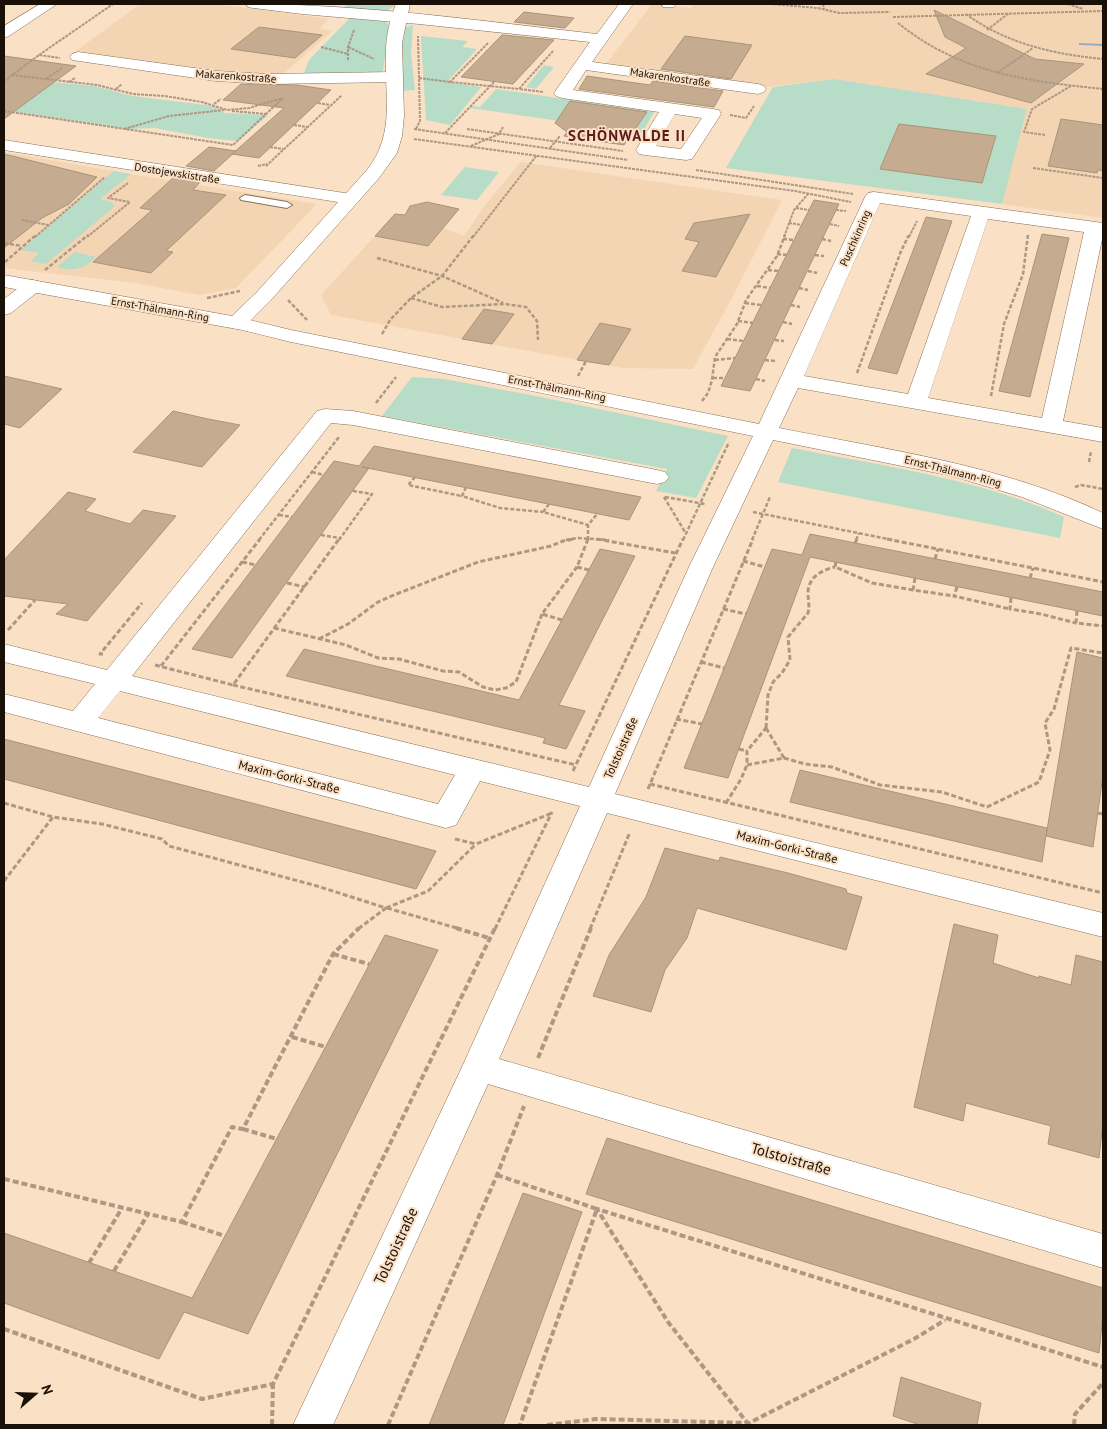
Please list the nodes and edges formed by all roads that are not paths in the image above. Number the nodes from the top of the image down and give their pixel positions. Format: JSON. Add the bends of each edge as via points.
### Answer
{"nodes":[{"id":1,"x":50,"y":4,"type":"edge"},
{"id":2,"x":253,"y":4,"type":"edge"},
{"id":3,"x":626,"y":4,"type":"edge"},
{"id":4,"x":401,"y":10,"type":"edge"},
{"id":5,"x":4,"y":33,"type":"edge"},
{"id":6,"x":601,"y":39,"type":"junction"},
{"id":7,"x":78,"y":57,"type":"road end"},
{"id":8,"x":581,"y":65,"type":"junction"},
{"id":9,"x":394,"y":71,"type":"junction"},
{"id":10,"x":758,"y":89,"type":"dead end"},
{"id":11,"x":670,"y":108,"type":"dead end"},
{"id":12,"x":4,"y":145,"type":"edge"},
{"id":13,"x":280,"y":188,"type":"junction"},
{"id":14,"x":247,"y":191,"type":"junction"},
{"id":15,"x":351,"y":199,"type":"junction"},
{"id":16,"x":266,"y":201,"type":"junction"},
{"id":17,"x":287,"y":205,"type":"dead end"},
{"id":18,"x":983,"y":212,"type":"junction"},
{"id":19,"x":1099,"y":229,"type":"edge"},
{"id":20,"x":37,"y":280,"type":"junction"},
{"id":21,"x":4,"y":281,"type":"edge"},
{"id":22,"x":4,"y":309,"type":"edge"},
{"id":23,"x":237,"y":323,"type":"junction"},
{"id":24,"x":791,"y":380,"type":"junction"},
{"id":25,"x":916,"y":402,"type":"junction"},
{"id":26,"x":1051,"y":426,"type":"junction"},
{"id":27,"x":752,"y":427,"type":"junction"},
{"id":28,"x":1097,"y":441,"type":"edge"},
{"id":29,"x":660,"y":487,"type":"road end"},
{"id":30,"x":1103,"y":522,"type":"edge"},
{"id":31,"x":6,"y":642,"type":"edge"},
{"id":32,"x":114,"y":681,"type":"junction"},
{"id":33,"x":4,"y":703,"type":"edge"},
{"id":34,"x":79,"y":723,"type":"junction"},
{"id":35,"x":472,"y":769,"type":"junction"},
{"id":36,"x":598,"y":800,"type":"junction"},
{"id":37,"x":1103,"y":925,"type":"edge"},
{"id":38,"x":479,"y":1067,"type":"junction"},
{"id":39,"x":1103,"y":1251,"type":"edge"},
{"id":40,"x":313,"y":1425,"type":"edge"}],
"edges":[{"from":1,"to":5,"type":"street"},
{"from":2,"to":4,"type":"street","via":[[364,15]]},
{"from":3,"to":6,"type":"street"},
{"from":4,"to":6,"type":"street","via":[[504,28]]},
{"from":4,"to":9,"type":"street","via":[[394,36]]},
{"from":6,"to":8,"type":"street"},
{"from":7,"to":9,"type":"street","name":"Makarenkostraße","via":[[210,76],[346,78]]},
{"from":8,"to":10,"type":"street","name":"Makarenkostraße"},
{"from":8,"to":11,"type":"street","via":[[562,92]]},
{"from":9,"to":15,"type":"street","via":[[393,131],[385,158]]},
{"from":12,"to":14,"type":"street","name":"Dostojewskistraße","via":[[145,168]]},
{"from":13,"to":14,"type":"street","name":"Dostojewskistraße"},
{"from":13,"to":15,"type":"street","name":"Dostojewskistraße"},
{"from":13,"to":16,"type":"lane"},
{"from":14,"to":16,"type":"lane"},
{"from":15,"to":23,"type":"street"},
{"from":16,"to":17,"type":"lane"},
{"from":18,"to":19,"type":"street","name":"Puschkinring"},
{"from":18,"to":24,"type":"street","name":"Puschkinring","via":[[872,201]]},
{"from":18,"to":25,"type":"street","via":[[976,222]]},
{"from":19,"to":26,"type":"street","name":"Puschkinring"},
{"from":20,"to":21,"type":"street","name":"Ernst-Thälmann-Ring"},
{"from":20,"to":22,"type":"street"},
{"from":20,"to":23,"type":"street","name":"Ernst-Thälmann-Ring"},
{"from":23,"to":27,"type":"street","name":"Ernst-Thälmann-Ring"},
{"from":24,"to":25,"type":"street"},
{"from":24,"to":27,"type":"street","name":"Puschkinring"},
{"from":25,"to":26,"type":"street"},
{"from":26,"to":28,"type":"street"},
{"from":27,"to":30,"type":"street","name":"Ernst-Thälmann-Ring","via":[[1016,486]]},
{"from":27,"to":36,"type":"street","name":"Tolstoistraße","via":[[729,507]]},
{"from":29,"to":32,"type":"street","via":[[353,418],[325,416]]},
{"from":31,"to":32,"type":"street","name":"Maxim-Gorki-Straße"},
{"from":32,"to":34,"type":"street"},
{"from":32,"to":35,"type":"street","name":"Maxim-Gorki-Straße"},
{"from":33,"to":34,"type":"street","name":"Maxim-Gorki-Straße"},
{"from":34,"to":35,"type":"street","name":"Maxim-Gorki-Straße","via":[[446,817]]},
{"from":35,"to":36,"type":"street","name":"Maxim-Gorki-Straße"},
{"from":36,"to":37,"type":"street","name":"Maxim-Gorki-Straße"},
{"from":36,"to":38,"type":"street","name":"Tolstoistraße"},
{"from":38,"to":39,"type":"street","name":"Tolstoistraße"},
{"from":38,"to":40,"type":"street","name":"Tolstoistraße"}]}
